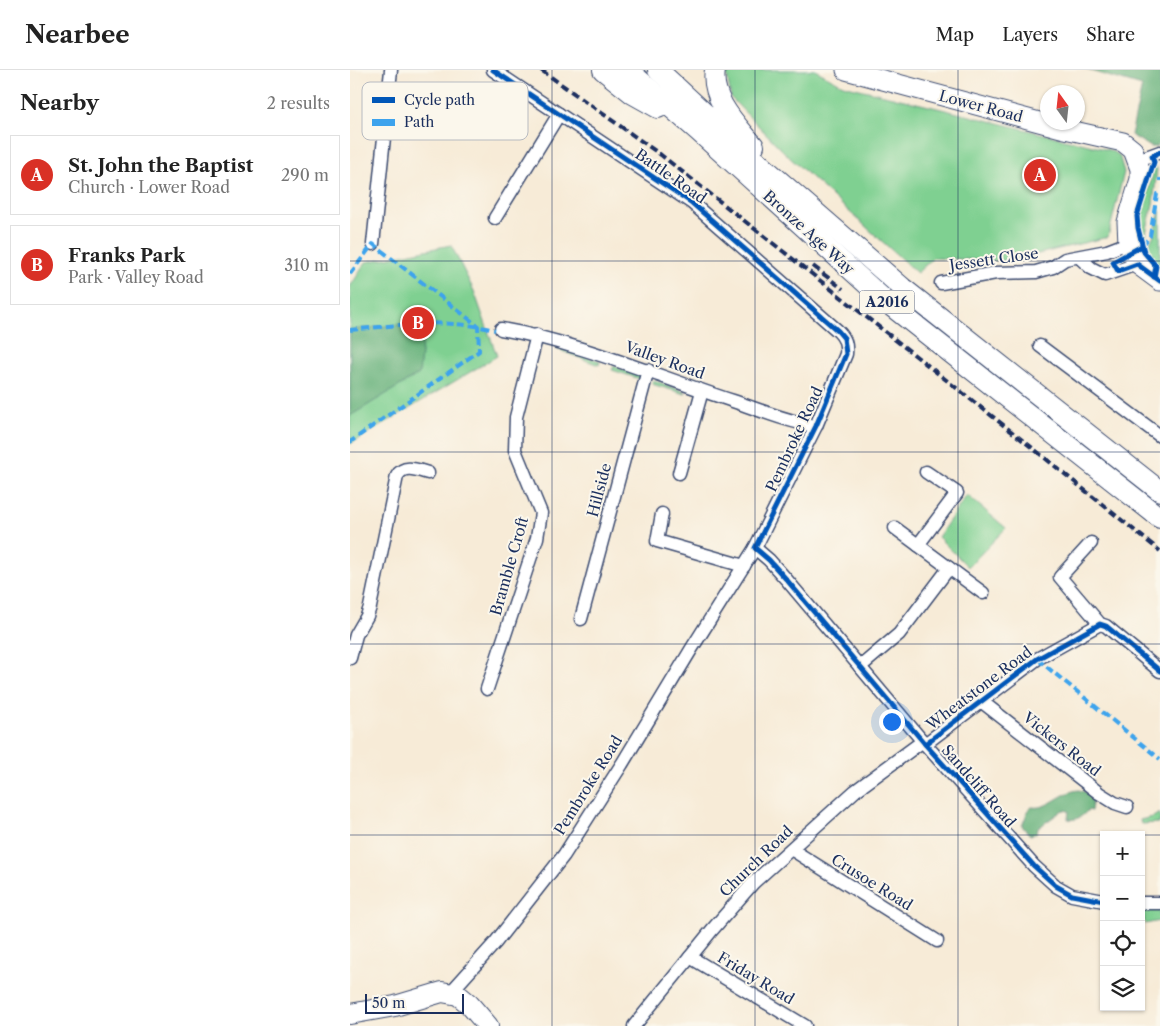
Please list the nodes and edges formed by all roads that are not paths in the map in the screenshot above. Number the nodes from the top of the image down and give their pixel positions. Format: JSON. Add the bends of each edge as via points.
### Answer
{"nodes":[{"id":1,"x":493,"y":70,"type":"edge"},
{"id":2,"x":603,"y":70,"type":"edge"},
{"id":3,"x":628,"y":70,"type":"edge"},
{"id":4,"x":658,"y":70,"type":"edge"},
{"id":5,"x":715,"y":70,"type":"edge"},
{"id":6,"x":846,"y":70,"type":"edge"},
{"id":7,"x":511,"y":82,"type":"edge"},
{"id":8,"x":528,"y":93,"type":"edge"},
{"id":9,"x":559,"y":114,"type":"junction"},
{"id":10,"x":698,"y":132,"type":"junction"},
{"id":11,"x":383,"y":140,"type":"edge"},
{"id":12,"x":1160,"y":152,"type":"edge"},
{"id":13,"x":1138,"y":160,"type":"junction"},
{"id":14,"x":791,"y":190,"type":"junction"},
{"id":15,"x":494,"y":218,"type":"dead end"},
{"id":16,"x":1128,"y":243,"type":"junction"},
{"id":17,"x":373,"y":244,"type":"dead end"},
{"id":18,"x":1079,"y":257,"type":"junction"},
{"id":19,"x":1137,"y":264,"type":"junction"},
{"id":20,"x":1160,"y":281,"type":"edge"},
{"id":21,"x":941,"y":284,"type":"dead end"},
{"id":22,"x":501,"y":329,"type":"dead end"},
{"id":23,"x":537,"y":335,"type":"junction"},
{"id":24,"x":844,"y":338,"type":"joint"},
{"id":25,"x":1040,"y":346,"type":"dead end"},
{"id":26,"x":648,"y":370,"type":"junction"},
{"id":27,"x":702,"y":391,"type":"junction"},
{"id":28,"x":816,"y":426,"type":"junction"},
{"id":29,"x":1160,"y":436,"type":"edge"},
{"id":30,"x":926,"y":472,"type":"dead end"},
{"id":31,"x":428,"y":473,"type":"dead end"},
{"id":32,"x":679,"y":473,"type":"dead end"},
{"id":33,"x":1160,"y":491,"type":"edge"},
{"id":34,"x":662,"y":514,"type":"dead end"},
{"id":35,"x":1160,"y":518,"type":"edge"},
{"id":36,"x":895,"y":528,"type":"dead end"},
{"id":37,"x":1091,"y":543,"type":"dead end"},
{"id":38,"x":918,"y":545,"type":"junction"},
{"id":39,"x":755,"y":548,"type":"junction"},
{"id":40,"x":744,"y":566,"type":"junction"},
{"id":41,"x":949,"y":568,"type":"junction"},
{"id":42,"x":983,"y":593,"type":"dead end"},
{"id":43,"x":581,"y":619,"type":"dead end"},
{"id":44,"x":1100,"y":624,"type":"junction"},
{"id":45,"x":353,"y":633,"type":"edge"},
{"id":46,"x":350,"y":658,"type":"edge"},
{"id":47,"x":860,"y":668,"type":"junction"},
{"id":48,"x":1160,"y":670,"type":"edge"},
{"id":49,"x":488,"y":690,"type":"dead end"},
{"id":50,"x":981,"y":701,"type":"junction"},
{"id":51,"x":924,"y":743,"type":"junction"},
{"id":52,"x":1127,"y":807,"type":"dead end"},
{"id":53,"x":791,"y":849,"type":"junction"},
{"id":54,"x":1100,"y":901,"type":"edge"},
{"id":55,"x":1145,"y":903,"type":"edge"},
{"id":56,"x":1160,"y":903,"type":"edge"},
{"id":57,"x":937,"y":940,"type":"dead end"},
{"id":58,"x":690,"y":957,"type":"junction"},
{"id":59,"x":450,"y":993,"type":"junction"},
{"id":60,"x":350,"y":1014,"type":"edge"},
{"id":61,"x":488,"y":1026,"type":"edge"},
{"id":62,"x":634,"y":1026,"type":"edge"},
{"id":63,"x":805,"y":1026,"type":"edge"}],
"edges":[{"from":1,"to":7,"type":"street","name":"Battle Road"},
{"from":2,"to":10,"type":"main road","via":[[633,94]]},
{"from":3,"to":10,"type":"main road","name":"Bronze Age Way","number":"A2016"},
{"from":4,"to":14,"type":"main road","name":"Bronze Age Way","number":"A2016"},
{"from":5,"to":14,"type":"main road","via":[[717,91],[728,114]]},
{"from":6,"to":13,"type":"street","name":"Lower Road","via":[[1123,142],[1133,150]]},
{"from":8,"to":9,"type":"street","name":"Battle Road"},
{"from":9,"to":15,"type":"street"},
{"from":9,"to":24,"type":"street","name":"Battle Road","via":[[692,203]]},
{"from":10,"to":35,"type":"main road","name":"Bronze Age Way","number":"A2016","via":[[890,305]]},
{"from":11,"to":17,"type":"street"},
{"from":12,"to":13,"type":"street"},
{"from":13,"to":16,"type":"street","via":[[1140,179],[1127,222]]},
{"from":14,"to":33,"type":"main road","name":"Bronze Age Way","number":"A2016","via":[[904,289]]},
{"from":16,"to":18,"type":"street","name":"Jessett Close"},
{"from":16,"to":19,"type":"street"},
{"from":18,"to":19,"type":"street","via":[[1104,275]]},
{"from":18,"to":21,"type":"street","name":"Jessett Close","via":[[1065,259],[1053,267],[1031,273],[996,273]]},
{"from":19,"to":20,"type":"street"},
{"from":22,"to":23,"type":"street","name":"Valley Road"},
{"from":23,"to":26,"type":"street","name":"Valley Road"},
{"from":23,"to":49,"type":"street","name":"Bramble Croft","via":[[516,417],[515,450],[541,513],[537,538]]},
{"from":24,"to":28,"type":"street","name":"Pembroke Road","via":[[846,354]]},
{"from":25,"to":29,"type":"street"},
{"from":26,"to":27,"type":"street","name":"Valley Road"},
{"from":26,"to":43,"type":"street","name":"Hillside"},
{"from":27,"to":28,"type":"street","name":"Valley Road"},
{"from":27,"to":32,"type":"street"},
{"from":28,"to":39,"type":"street","name":"Pembroke Road"},
{"from":30,"to":38,"type":"street","via":[[957,493]]},
{"from":31,"to":45,"type":"street","via":[[406,469],[397,476],[370,607]]},
{"from":34,"to":40,"type":"street","via":[[657,541]]},
{"from":36,"to":38,"type":"street"},
{"from":37,"to":44,"type":"street","via":[[1060,577]]},
{"from":38,"to":41,"type":"street"},
{"from":39,"to":40,"type":"street","name":"Pembroke Road"},
{"from":39,"to":47,"type":"street","name":"Sandcliff Road","via":[[769,560]]},
{"from":40,"to":59,"type":"street","name":"Pembroke Road","via":[[564,855]]},
{"from":41,"to":42,"type":"street"},
{"from":41,"to":47,"type":"street","via":[[899,634]]},
{"from":44,"to":48,"type":"street"},
{"from":44,"to":50,"type":"street","name":"Wheatstone Road","via":[[1037,659]]},
{"from":45,"to":46,"type":"street"},
{"from":47,"to":51,"type":"street","name":"Sandcliff Road"},
{"from":50,"to":51,"type":"street","name":"Wheatstone Road"},
{"from":50,"to":52,"type":"street","name":"Vickers Road","via":[[1099,793]]},
{"from":51,"to":53,"type":"street","name":"Church Road","via":[[855,791]]},
{"from":51,"to":54,"type":"street","name":"Sandcliff Road","via":[[1017,848],[1056,886],[1072,895]]},
{"from":53,"to":57,"type":"street","name":"Crusoe Road"},
{"from":53,"to":58,"type":"street","name":"Church Road","via":[[753,883]]},
{"from":55,"to":56,"type":"street"},
{"from":58,"to":62,"type":"street","name":"Church Road"},
{"from":58,"to":63,"type":"street","name":"Friday Road"},
{"from":59,"to":60,"type":"main road","via":[[442,992],[395,1006]]},
{"from":59,"to":61,"type":"main road","via":[[469,1004]]}]}
